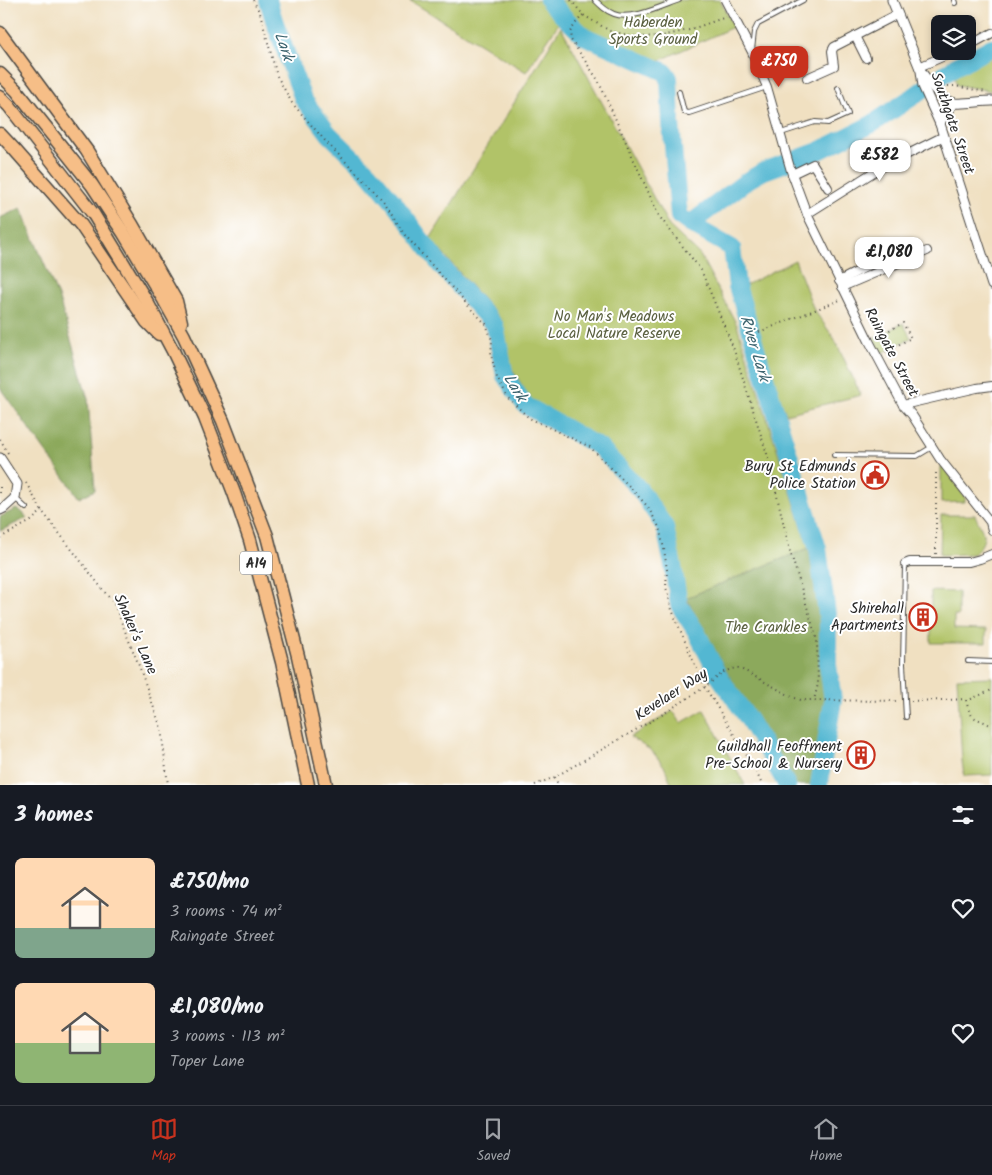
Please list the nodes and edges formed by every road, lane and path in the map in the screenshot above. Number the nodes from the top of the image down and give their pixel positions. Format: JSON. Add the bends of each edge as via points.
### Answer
{"nodes":[{"id":1,"x":253,"y":0,"type":"edge"},
{"id":2,"x":571,"y":0,"type":"edge"},
{"id":3,"x":595,"y":0,"type":"edge"},
{"id":4,"x":679,"y":0,"type":"edge"},
{"id":5,"x":726,"y":0,"type":"edge"},
{"id":6,"x":803,"y":0,"type":"edge"},
{"id":7,"x":892,"y":0,"type":"edge"},
{"id":8,"x":898,"y":14,"type":"junction"},
{"id":9,"x":583,"y":15,"type":"junction"},
{"id":10,"x":732,"y":15,"type":"junction"},
{"id":11,"x":0,"y":33,"type":"edge"},
{"id":12,"x":992,"y":33,"type":"edge"},
{"id":13,"x":855,"y":36,"type":"junction"},
{"id":14,"x":976,"y":42,"type":"edge"},
{"id":15,"x":752,"y":52,"type":"junction"},
{"id":16,"x":866,"y":58,"type":"dead end"},
{"id":17,"x":938,"y":60,"type":"edge"},
{"id":18,"x":920,"y":69,"type":"junction"},
{"id":19,"x":0,"y":74,"type":"edge"},
{"id":20,"x":807,"y":78,"type":"dead end"},
{"id":21,"x":930,"y":86,"type":"junction"},
{"id":22,"x":767,"y":87,"type":"junction"},
{"id":23,"x":838,"y":88,"type":"dead end"},
{"id":24,"x":679,"y":92,"type":"dead end"},
{"id":25,"x":992,"y":93,"type":"edge"},
{"id":26,"x":0,"y":97,"type":"edge"},
{"id":27,"x":992,"y":101,"type":"edge"},
{"id":28,"x":954,"y":103,"type":"junction"},
{"id":29,"x":940,"y":124,"type":"junction"},
{"id":30,"x":781,"y":133,"type":"junction"},
{"id":31,"x":0,"y":134,"type":"edge"},
{"id":32,"x":944,"y":136,"type":"junction"},
{"id":33,"x":792,"y":172,"type":"junction"},
{"id":34,"x":828,"y":188,"type":"dead end"},
{"id":35,"x":807,"y":214,"type":"junction"},
{"id":36,"x":927,"y":251,"type":"dead end"},
{"id":37,"x":882,"y":255,"type":"dead end"},
{"id":38,"x":840,"y":284,"type":"junction"},
{"id":39,"x":992,"y":284,"type":"edge"},
{"id":40,"x":847,"y":297,"type":"junction"},
{"id":41,"x":759,"y":332,"type":"dead end"},
{"id":42,"x":184,"y":336,"type":"junction"},
{"id":43,"x":869,"y":341,"type":"junction"},
{"id":44,"x":174,"y":351,"type":"junction"},
{"id":45,"x":877,"y":356,"type":"junction"},
{"id":46,"x":992,"y":386,"type":"edge"},
{"id":47,"x":903,"y":405,"type":"junction"},
{"id":48,"x":932,"y":447,"type":"junction"},
{"id":49,"x":834,"y":455,"type":"dead end"},
{"id":50,"x":0,"y":458,"type":"edge"},
{"id":51,"x":940,"y":459,"type":"junction"},
{"id":52,"x":0,"y":487,"type":"edge"},
{"id":53,"x":0,"y":493,"type":"edge"},
{"id":54,"x":15,"y":498,"type":"junction"},
{"id":55,"x":26,"y":508,"type":"dead end"},
{"id":56,"x":0,"y":510,"type":"edge"},
{"id":57,"x":991,"y":524,"type":"edge"},
{"id":58,"x":0,"y":538,"type":"edge"},
{"id":59,"x":992,"y":554,"type":"edge"},
{"id":60,"x":936,"y":562,"type":"junction"},
{"id":61,"x":905,"y":564,"type":"joint"},
{"id":62,"x":968,"y":662,"type":"dead end"},
{"id":63,"x":992,"y":662,"type":"edge"},
{"id":64,"x":707,"y":686,"type":"junction"},
{"id":65,"x":992,"y":690,"type":"edge"},
{"id":66,"x":814,"y":700,"type":"junction"},
{"id":67,"x":966,"y":700,"type":"junction"},
{"id":68,"x":906,"y":701,"type":"junction"},
{"id":69,"x":906,"y":717,"type":"dead end"},
{"id":70,"x":992,"y":726,"type":"edge"},
{"id":71,"x":555,"y":777,"type":"junction"},
{"id":72,"x":168,"y":785,"type":"edge"},
{"id":73,"x":308,"y":785,"type":"edge"},
{"id":74,"x":326,"y":785,"type":"edge"},
{"id":75,"x":535,"y":785,"type":"edge"},
{"id":76,"x":558,"y":785,"type":"edge"},
{"id":77,"x":762,"y":785,"type":"edge"}],
"edges":[{"from":1,"to":64,"type":"path","via":[[260,13],[277,76],[292,103],[385,203],[404,234],[486,324],[492,340],[491,355],[497,378],[508,398],[529,418],[590,447],[648,508],[659,527],[664,548],[666,587],[672,610]]},
{"from":2,"to":9,"type":"path"},
{"from":3,"to":4,"type":"lane","via":[[616,15],[631,16]]},
{"from":5,"to":10,"type":"street","name":"Raingate Street"},
{"from":6,"to":15,"type":"lane","via":[[758,24]]},
{"from":7,"to":8,"type":"street","name":"Southgate Street"},
{"from":8,"to":13,"type":"street"},
{"from":8,"to":18,"type":"street","name":"Southgate Street"},
{"from":9,"to":10,"type":"path","via":[[610,31],[638,37],[689,30]]},
{"from":9,"to":66,"type":"path","via":[[570,32],[571,40],[598,80],[659,216],[701,270],[733,347],[767,454],[790,551],[817,640],[818,684]]},
{"from":10,"to":15,"type":"street","name":"Raingate Street"},
{"from":11,"to":42,"type":"highway","via":[[87,151],[133,226],[176,301]]},
{"from":12,"to":14,"type":"street"},
{"from":13,"to":16,"type":"street"},
{"from":13,"to":20,"type":"street","via":[[834,47],[834,66]]},
{"from":15,"to":22,"type":"street","name":"Raingate Street"},
{"from":17,"to":18,"type":"street"},
{"from":18,"to":21,"type":"street","name":"Southgate Street"},
{"from":19,"to":42,"type":"highway","number":"A14","via":[[92,185]]},
{"from":21,"to":25,"type":"path","via":[[954,86]]},
{"from":21,"to":28,"type":"street"},
{"from":21,"to":29,"type":"street","name":"Southgate Street"},
{"from":22,"to":24,"type":"lane","via":[[689,113],[684,112]]},
{"from":22,"to":30,"type":"street","name":"Raingate Street"},
{"from":23,"to":30,"type":"lane","via":[[848,114],[828,124],[815,122]]},
{"from":26,"to":44,"type":"highway","number":"A14","via":[[94,215]]},
{"from":27,"to":28,"type":"street"},
{"from":28,"to":29,"type":"street"},
{"from":29,"to":32,"type":"street","name":"Southgate Street"},
{"from":30,"to":33,"type":"street","name":"Raingate Street"},
{"from":31,"to":44,"type":"highway","via":[[81,225],[147,322]]},
{"from":32,"to":35,"type":"street","via":[[880,168]]},
{"from":32,"to":39,"type":"street","name":"Southgate Street"},
{"from":33,"to":34,"type":"street","via":[[813,164]]},
{"from":33,"to":35,"type":"street","name":"Raingate Street"},
{"from":35,"to":38,"type":"street","name":"Raingate Street"},
{"from":36,"to":38,"type":"street"},
{"from":37,"to":38,"type":"street"},
{"from":38,"to":40,"type":"street","name":"Raingate Street"},
{"from":40,"to":41,"type":"path"},
{"from":40,"to":43,"type":"street","name":"Raingate Street"},
{"from":42,"to":74,"type":"highway","number":"A14","via":[[223,421],[267,536]]},
{"from":43,"to":45,"type":"street","name":"Raingate Street"},
{"from":43,"to":45,"type":"path","via":[[903,323],[911,338]]},
{"from":44,"to":73,"type":"highway","number":"A14","via":[[208,427],[250,540],[282,662]]},
{"from":45,"to":47,"type":"street","name":"Raingate Street"},
{"from":46,"to":47,"type":"street"},
{"from":47,"to":48,"type":"street","name":"Raingate Street"},
{"from":48,"to":49,"type":"lane","via":[[917,456]]},
{"from":48,"to":51,"type":"street","name":"Raingate Street"},
{"from":50,"to":54,"type":"street","via":[[17,484]]},
{"from":51,"to":57,"type":"street","name":"Raingate Street"},
{"from":51,"to":60,"type":"path","via":[[936,465]]},
{"from":52,"to":53,"type":"path"},
{"from":54,"to":55,"type":"lane"},
{"from":54,"to":56,"type":"street"},
{"from":58,"to":72,"type":"path","name":"Shaker's Lane","via":[[42,511],[114,604],[161,728]]},
{"from":59,"to":60,"type":"street","via":[[969,562]]},
{"from":60,"to":61,"type":"street"},
{"from":61,"to":68,"type":"lane"},
{"from":62,"to":63,"type":"lane"},
{"from":64,"to":66,"type":"path","name":"Kevelaer Way","via":[[724,672],[738,668],[792,697]]},
{"from":64,"to":71,"type":"path","name":"Kevelaer Way"},
{"from":64,"to":77,"type":"path"},
{"from":65,"to":67,"type":"path","name":"Kevelaer Way"},
{"from":66,"to":68,"type":"path","name":"Kevelaer Way"},
{"from":67,"to":68,"type":"path","name":"Kevelaer Way"},
{"from":67,"to":70,"type":"path","via":[[972,716]]},
{"from":68,"to":69,"type":"lane"},
{"from":71,"to":75,"type":"path","name":"Kevelaer Way"},
{"from":71,"to":76,"type":"path"}]}
